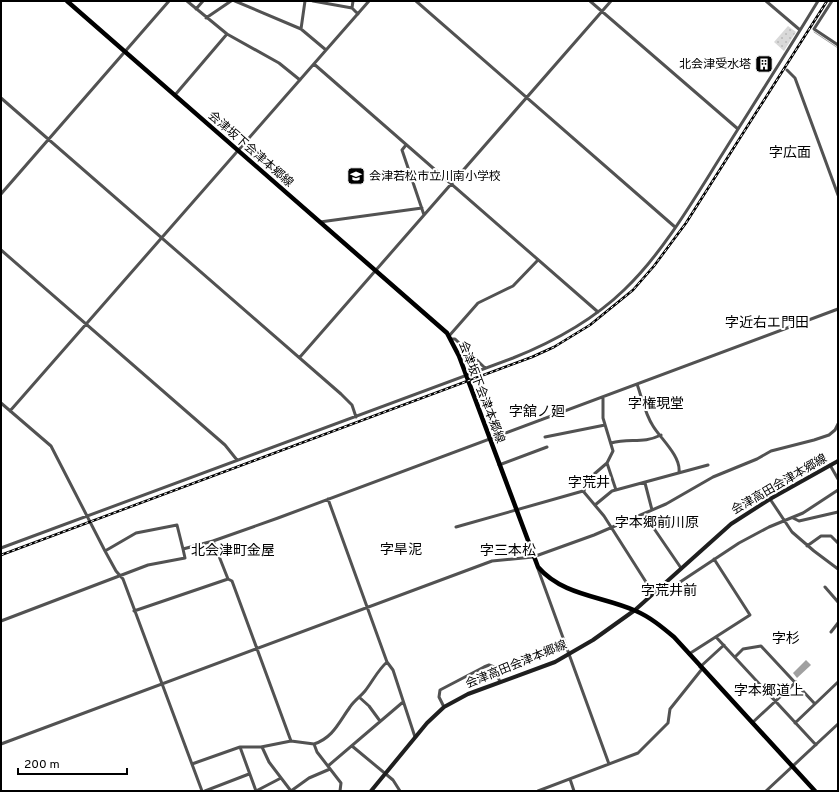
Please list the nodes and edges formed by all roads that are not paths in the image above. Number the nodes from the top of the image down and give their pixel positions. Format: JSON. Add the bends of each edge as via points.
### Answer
{"nodes":[{"id":1,"x":67,"y":1,"type":"edge"},
{"id":2,"x":169,"y":1,"type":"edge"},
{"id":3,"x":187,"y":1,"type":"edge"},
{"id":4,"x":204,"y":1,"type":"edge"},
{"id":5,"x":231,"y":1,"type":"edge"},
{"id":6,"x":235,"y":1,"type":"edge"},
{"id":7,"x":306,"y":1,"type":"edge"},
{"id":8,"x":313,"y":1,"type":"edge"},
{"id":9,"x":353,"y":1,"type":"edge"},
{"id":10,"x":369,"y":1,"type":"edge"},
{"id":11,"x":416,"y":1,"type":"edge"},
{"id":12,"x":590,"y":1,"type":"edge"},
{"id":13,"x":611,"y":1,"type":"edge"},
{"id":14,"x":766,"y":1,"type":"edge"},
{"id":15,"x":818,"y":1,"type":"edge"},
{"id":16,"x":832,"y":1,"type":"edge"},
{"id":17,"x":352,"y":8,"type":"junction"},
{"id":18,"x":196,"y":9,"type":"junction"},
{"id":19,"x":602,"y":11,"type":"junction"},
{"id":20,"x":358,"y":14,"type":"junction"},
{"id":21,"x":206,"y":18,"type":"junction"},
{"id":22,"x":301,"y":29,"type":"junction"},
{"id":23,"x":800,"y":30,"type":"junction"},
{"id":24,"x":227,"y":34,"type":"junction"},
{"id":25,"x":838,"y":45,"type":"edge"},
{"id":26,"x":326,"y":50,"type":"junction"},
{"id":27,"x":125,"y":52,"type":"junction"},
{"id":28,"x":314,"y":64,"type":"junction"},
{"id":29,"x":787,"y":70,"type":"dead end"},
{"id":30,"x":300,"y":80,"type":"junction"},
{"id":31,"x":175,"y":96,"type":"junction"},
{"id":32,"x":1,"y":98,"type":"edge"},
{"id":33,"x":527,"y":98,"type":"junction"},
{"id":34,"x":738,"y":130,"type":"junction"},
{"id":35,"x":49,"y":139,"type":"junction"},
{"id":36,"x":406,"y":145,"type":"junction"},
{"id":37,"x":238,"y":151,"type":"junction"},
{"id":38,"x":452,"y":184,"type":"junction"},
{"id":39,"x":1,"y":194,"type":"edge"},
{"id":40,"x":838,"y":195,"type":"edge"},
{"id":41,"x":422,"y":208,"type":"junction"},
{"id":42,"x":424,"y":215,"type":"junction"},
{"id":43,"x":320,"y":222,"type":"junction"},
{"id":44,"x":675,"y":227,"type":"junction"},
{"id":45,"x":162,"y":238,"type":"junction"},
{"id":46,"x":1,"y":250,"type":"edge"},
{"id":47,"x":538,"y":260,"type":"junction"},
{"id":48,"x":376,"y":271,"type":"junction"},
{"id":49,"x":838,"y":309,"type":"edge"},
{"id":50,"x":598,"y":312,"type":"junction"},
{"id":51,"x":87,"y":324,"type":"junction"},
{"id":52,"x":450,"y":337,"type":"junction"},
{"id":53,"x":300,"y":358,"type":"junction"},
{"id":54,"x":485,"y":368,"type":"junction"},
{"id":55,"x":466,"y":376,"type":"junction"},
{"id":56,"x":637,"y":384,"type":"junction"},
{"id":57,"x":603,"y":397,"type":"junction"},
{"id":58,"x":1,"y":403,"type":"edge"},
{"id":59,"x":10,"y":411,"type":"junction"},
{"id":60,"x":356,"y":417,"type":"junction"},
{"id":61,"x":838,"y":424,"type":"edge"},
{"id":62,"x":605,"y":425,"type":"junction"},
{"id":63,"x":660,"y":436,"type":"junction"},
{"id":64,"x":545,"y":437,"type":"dead end"},
{"id":65,"x":490,"y":439,"type":"junction"},
{"id":66,"x":611,"y":443,"type":"junction"},
{"id":67,"x":548,"y":447,"type":"dead end"},
{"id":68,"x":237,"y":460,"type":"junction"},
{"id":69,"x":838,"y":461,"type":"edge"},
{"id":70,"x":607,"y":463,"type":"junction"},
{"id":71,"x":499,"y":464,"type":"junction"},
{"id":72,"x":708,"y":465,"type":"dead end"},
{"id":73,"x":830,"y":465,"type":"junction"},
{"id":74,"x":679,"y":472,"type":"junction"},
{"id":75,"x":838,"y":479,"type":"edge"},
{"id":76,"x":645,"y":483,"type":"junction"},
{"id":77,"x":616,"y":490,"type":"junction"},
{"id":78,"x":838,"y":490,"type":"edge"},
{"id":79,"x":584,"y":492,"type":"junction"},
{"id":80,"x":770,"y":498,"type":"junction"},
{"id":81,"x":328,"y":499,"type":"junction"},
{"id":82,"x":595,"y":505,"type":"junction"},
{"id":83,"x":652,"y":510,"type":"junction"},
{"id":84,"x":516,"y":511,"type":"junction"},
{"id":85,"x":838,"y":512,"type":"edge"},
{"id":86,"x":644,"y":514,"type":"junction"},
{"id":87,"x":88,"y":517,"type":"junction"},
{"id":88,"x":793,"y":518,"type":"junction"},
{"id":89,"x":784,"y":522,"type":"junction"},
{"id":90,"x":456,"y":527,"type":"dead end"},
{"id":91,"x":611,"y":528,"type":"junction"},
{"id":92,"x":213,"y":541,"type":"junction"},
{"id":93,"x":838,"y":543,"type":"edge"},
{"id":94,"x":807,"y":546,"type":"junction"},
{"id":95,"x":1,"y":548,"type":"edge"},
{"id":96,"x":184,"y":549,"type":"junction"},
{"id":97,"x":105,"y":551,"type":"junction"},
{"id":98,"x":533,"y":557,"type":"junction"},
{"id":99,"x":714,"y":559,"type":"junction"},
{"id":100,"x":538,"y":567,"type":"junction"},
{"id":101,"x":681,"y":568,"type":"junction"},
{"id":102,"x":838,"y":569,"type":"edge"},
{"id":103,"x":120,"y":576,"type":"junction"},
{"id":104,"x":228,"y":579,"type":"junction"},
{"id":105,"x":825,"y":586,"type":"dead end"},
{"id":106,"x":654,"y":592,"type":"junction"},
{"id":107,"x":838,"y":602,"type":"edge"},
{"id":108,"x":368,"y":608,"type":"junction"},
{"id":109,"x":635,"y":610,"type":"junction"},
{"id":110,"x":134,"y":611,"type":"junction"},
{"id":111,"x":1,"y":621,"type":"edge"},
{"id":112,"x":838,"y":623,"type":"edge"},
{"id":113,"x":831,"y":632,"type":"dead end"},
{"id":114,"x":716,"y":637,"type":"junction"},
{"id":115,"x":724,"y":645,"type":"junction"},
{"id":116,"x":257,"y":649,"type":"junction"},
{"id":117,"x":570,"y":654,"type":"junction"},
{"id":118,"x":689,"y":654,"type":"junction"},
{"id":119,"x":735,"y":657,"type":"junction"},
{"id":120,"x":387,"y":662,"type":"junction"},
{"id":121,"x":701,"y":668,"type":"junction"},
{"id":122,"x":500,"y":682,"type":"junction"},
{"id":123,"x":796,"y":682,"type":"junction"},
{"id":124,"x":838,"y":682,"type":"edge"},
{"id":125,"x":162,"y":684,"type":"junction"},
{"id":126,"x":359,"y":697,"type":"junction"},
{"id":127,"x":776,"y":701,"type":"junction"},
{"id":128,"x":402,"y":702,"type":"junction"},
{"id":129,"x":815,"y":704,"type":"junction"},
{"id":130,"x":444,"y":707,"type":"junction"},
{"id":131,"x":380,"y":721,"type":"junction"},
{"id":132,"x":752,"y":723,"type":"junction"},
{"id":133,"x":795,"y":723,"type":"junction"},
{"id":134,"x":838,"y":724,"type":"edge"},
{"id":135,"x":415,"y":737,"type":"junction"},
{"id":136,"x":291,"y":741,"type":"junction"},
{"id":137,"x":1,"y":744,"type":"edge"},
{"id":138,"x":314,"y":744,"type":"junction"},
{"id":139,"x":816,"y":745,"type":"junction"},
{"id":140,"x":352,"y":746,"type":"junction"},
{"id":141,"x":240,"y":747,"type":"junction"},
{"id":142,"x":262,"y":747,"type":"junction"},
{"id":143,"x":192,"y":764,"type":"junction"},
{"id":144,"x":609,"y":764,"type":"junction"},
{"id":145,"x":793,"y":767,"type":"junction"},
{"id":146,"x":329,"y":768,"type":"junction"},
{"id":147,"x":386,"y":773,"type":"junction"},
{"id":148,"x":249,"y":774,"type":"junction"},
{"id":149,"x":282,"y":778,"type":"junction"},
{"id":150,"x":570,"y":779,"type":"junction"},
{"id":151,"x":202,"y":791,"type":"edge"},
{"id":152,"x":205,"y":791,"type":"edge"},
{"id":153,"x":256,"y":791,"type":"edge"},
{"id":154,"x":291,"y":791,"type":"edge"},
{"id":155,"x":340,"y":791,"type":"edge"},
{"id":156,"x":371,"y":791,"type":"edge"},
{"id":157,"x":400,"y":791,"type":"edge"},
{"id":158,"x":538,"y":791,"type":"edge"},
{"id":159,"x":574,"y":791,"type":"edge"},
{"id":160,"x":766,"y":791,"type":"edge"},
{"id":161,"x":815,"y":791,"type":"edge"}],
"edges":[{"from":1,"to":27,"type":"main road","name":"会津坂下会津本郷線"},
{"from":2,"to":27,"type":"street"},
{"from":3,"to":18,"type":"street"},
{"from":4,"to":18,"type":"street"},
{"from":5,"to":21,"type":"street"},
{"from":6,"to":22,"type":"street"},
{"from":7,"to":22,"type":"street"},
{"from":8,"to":17,"type":"street"},
{"from":9,"to":17,"type":"street"},
{"from":10,"to":20,"type":"street"},
{"from":11,"to":33,"type":"street"},
{"from":12,"to":19,"type":"street"},
{"from":13,"to":19,"type":"street"},
{"from":14,"to":23,"type":"street"},
{"from":15,"to":23,"type":"street"},
{"from":16,"to":25,"type":"street","via":[[814,29]]},
{"from":17,"to":20,"type":"street"},
{"from":18,"to":21,"type":"street"},
{"from":19,"to":33,"type":"street"},
{"from":19,"to":34,"type":"street"},
{"from":20,"to":26,"type":"street"},
{"from":21,"to":24,"type":"street"},
{"from":22,"to":26,"type":"street"},
{"from":23,"to":34,"type":"street"},
{"from":24,"to":30,"type":"street","via":[[279,63]]},
{"from":24,"to":31,"type":"street"},
{"from":26,"to":28,"type":"street"},
{"from":27,"to":31,"type":"main road","name":"会津坂下会津本郷線"},
{"from":27,"to":35,"type":"street"},
{"from":28,"to":30,"type":"street"},
{"from":28,"to":36,"type":"street"},
{"from":29,"to":40,"type":"street","via":[[795,78]]},
{"from":30,"to":37,"type":"street"},
{"from":31,"to":37,"type":"main road","name":"会津坂下会津本郷線"},
{"from":32,"to":35,"type":"street"},
{"from":33,"to":38,"type":"street"},
{"from":33,"to":44,"type":"street"},
{"from":34,"to":44,"type":"street"},
{"from":35,"to":39,"type":"street"},
{"from":35,"to":45,"type":"street"},
{"from":36,"to":38,"type":"street"},
{"from":36,"to":41,"type":"street","via":[[402,150]]},
{"from":37,"to":43,"type":"main road","name":"会津坂下会津本郷線"},
{"from":37,"to":45,"type":"street"},
{"from":38,"to":42,"type":"street"},
{"from":38,"to":47,"type":"street"},
{"from":41,"to":42,"type":"street"},
{"from":41,"to":43,"type":"street"},
{"from":42,"to":48,"type":"street"},
{"from":43,"to":48,"type":"main road","name":"会津坂下会津本郷線"},
{"from":44,"to":50,"type":"street","via":[[644,269]]},
{"from":45,"to":51,"type":"street"},
{"from":45,"to":53,"type":"street"},
{"from":46,"to":51,"type":"street"},
{"from":47,"to":50,"type":"street"},
{"from":47,"to":52,"type":"street","via":[[513,286],[478,303]]},
{"from":48,"to":52,"type":"main road","name":"会津坂下会津本郷線"},
{"from":48,"to":53,"type":"street"},
{"from":49,"to":56,"type":"street"},
{"from":50,"to":54,"type":"street","via":[[579,326],[544,345]]},
{"from":51,"to":59,"type":"street"},
{"from":51,"to":68,"type":"street","via":[[224,444]]},
{"from":52,"to":54,"type":"street"},
{"from":52,"to":55,"type":"main road","name":"会津坂下会津本郷線"},
{"from":53,"to":60,"type":"street","via":[[349,401]]},
{"from":54,"to":55,"type":"street"},
{"from":55,"to":60,"type":"street"},
{"from":55,"to":65,"type":"main road","name":"会津坂下会津本郷線"},
{"from":56,"to":57,"type":"street"},
{"from":56,"to":63,"type":"street","via":[[650,419]]},
{"from":57,"to":62,"type":"street"},
{"from":57,"to":65,"type":"street"},
{"from":58,"to":59,"type":"street"},
{"from":59,"to":87,"type":"street","via":[[51,446]]},
{"from":60,"to":68,"type":"street"},
{"from":61,"to":83,"type":"street","via":[[829,435],[770,451],[713,477]]},
{"from":62,"to":64,"type":"street"},
{"from":62,"to":66,"type":"street"},
{"from":63,"to":66,"type":"street","via":[[647,441],[632,439]]},
{"from":63,"to":74,"type":"street","via":[[670,447]]},
{"from":65,"to":71,"type":"main road","name":"会津坂下会津本郷線"},
{"from":65,"to":81,"type":"street"},
{"from":66,"to":70,"type":"street","via":[[614,452]]},
{"from":67,"to":71,"type":"street"},
{"from":68,"to":87,"type":"street"},
{"from":69,"to":73,"type":"main road","name":"会津高田会津本郷線"},
{"from":70,"to":77,"type":"street"},
{"from":70,"to":79,"type":"street","via":[[585,482]]},
{"from":71,"to":84,"type":"main road","name":"会津坂下会津本郷線"},
{"from":72,"to":74,"type":"street"},
{"from":73,"to":75,"type":"street"},
{"from":73,"to":80,"type":"main road","name":"会津高田会津本郷線"},
{"from":74,"to":76,"type":"street"},
{"from":76,"to":77,"type":"street"},
{"from":76,"to":83,"type":"street"},
{"from":77,"to":82,"type":"street"},
{"from":78,"to":88,"type":"street"},
{"from":79,"to":82,"type":"street"},
{"from":79,"to":84,"type":"street"},
{"from":80,"to":89,"type":"street"},
{"from":80,"to":101,"type":"main road","name":"会津高田会津本郷線","via":[[731,524]]},
{"from":81,"to":92,"type":"street"},
{"from":81,"to":108,"type":"street"},
{"from":82,"to":91,"type":"street"},
{"from":83,"to":86,"type":"street"},
{"from":84,"to":90,"type":"street"},
{"from":84,"to":98,"type":"main road","name":"会津坂下会津本郷線"},
{"from":85,"to":88,"type":"street","via":[[800,521]]},
{"from":86,"to":91,"type":"street"},
{"from":86,"to":101,"type":"street"},
{"from":87,"to":95,"type":"street"},
{"from":87,"to":97,"type":"street"},
{"from":88,"to":89,"type":"street"},
{"from":89,"to":94,"type":"street"},
{"from":89,"to":99,"type":"street","via":[[754,534]]},
{"from":91,"to":98,"type":"street"},
{"from":91,"to":106,"type":"street"},
{"from":92,"to":96,"type":"street"},
{"from":92,"to":104,"type":"street"},
{"from":93,"to":94,"type":"street","via":[[831,536],[821,536]]},
{"from":94,"to":102,"type":"street"},
{"from":96,"to":97,"type":"street","via":[[177,525],[130,535]]},
{"from":96,"to":103,"type":"street","via":[[184,558],[148,565]]},
{"from":97,"to":103,"type":"street"},
{"from":98,"to":100,"type":"main road","name":"会津坂下会津本郷線"},
{"from":98,"to":108,"type":"street","via":[[492,561]]},
{"from":99,"to":106,"type":"street","via":[[662,594]]},
{"from":99,"to":114,"type":"street","via":[[750,616]]},
{"from":100,"to":109,"type":"main road","name":"会津坂下会津本郷線","via":[[551,581],[565,588]]},
{"from":100,"to":117,"type":"street"},
{"from":101,"to":106,"type":"main road","name":"会津高田会津本郷線"},
{"from":103,"to":110,"type":"street"},
{"from":103,"to":111,"type":"street"},
{"from":104,"to":110,"type":"street"},
{"from":104,"to":116,"type":"street","via":[[232,581]]},
{"from":105,"to":107,"type":"street"},
{"from":106,"to":109,"type":"main road","name":"会津高田会津本郷線"},
{"from":108,"to":116,"type":"street"},
{"from":108,"to":120,"type":"street"},
{"from":109,"to":117,"type":"main road","name":"会津高田会津本郷線"},
{"from":109,"to":118,"type":"main road","name":"会津坂下会津本郷線","via":[[660,625]]},
{"from":110,"to":125,"type":"street"},
{"from":112,"to":113,"type":"street"},
{"from":114,"to":115,"type":"street"},
{"from":114,"to":118,"type":"street"},
{"from":115,"to":119,"type":"street"},
{"from":115,"to":121,"type":"street"},
{"from":116,"to":125,"type":"street"},
{"from":116,"to":136,"type":"street"},
{"from":117,"to":122,"type":"main road","name":"会津高田会津本郷線"},
{"from":117,"to":144,"type":"street"},
{"from":118,"to":121,"type":"main road","name":"会津坂下会津本郷線"},
{"from":119,"to":123,"type":"street","via":[[743,650],[761,646]]},
{"from":119,"to":127,"type":"street"},
{"from":120,"to":126,"type":"street"},
{"from":120,"to":128,"type":"street","via":[[393,670]]},
{"from":121,"to":132,"type":"main road","name":"会津坂下会津本郷線"},
{"from":121,"to":144,"type":"street","via":[[670,709],[666,726],[638,753]]},
{"from":122,"to":130,"type":"main road","name":"会津高田会津本郷線","via":[[468,694]]},
{"from":122,"to":130,"type":"street","via":[[494,667],[484,666],[440,690],[439,696]]},
{"from":123,"to":127,"type":"street"},
{"from":123,"to":129,"type":"street"},
{"from":124,"to":129,"type":"street"},
{"from":125,"to":137,"type":"street"},
{"from":125,"to":143,"type":"street"},
{"from":126,"to":131,"type":"street"},
{"from":126,"to":138,"type":"street","via":[[325,740]]},
{"from":127,"to":132,"type":"street"},
{"from":127,"to":133,"type":"street"},
{"from":128,"to":131,"type":"street"},
{"from":128,"to":135,"type":"street"},
{"from":129,"to":133,"type":"street"},
{"from":130,"to":135,"type":"main road","name":"会津高田会津本郷線"},
{"from":131,"to":140,"type":"street"},
{"from":132,"to":145,"type":"main road","name":"会津坂下会津本郷線"},
{"from":133,"to":139,"type":"street"},
{"from":134,"to":139,"type":"street"},
{"from":135,"to":147,"type":"main road","name":"会津高田会津本郷線"},
{"from":136,"to":138,"type":"street"},
{"from":136,"to":142,"type":"street"},
{"from":138,"to":146,"type":"street"},
{"from":139,"to":145,"type":"street"},
{"from":140,"to":146,"type":"street"},
{"from":140,"to":147,"type":"street"},
{"from":141,"to":142,"type":"street"},
{"from":141,"to":143,"type":"street"},
{"from":141,"to":148,"type":"street"},
{"from":142,"to":149,"type":"street"},
{"from":143,"to":151,"type":"street"},
{"from":144,"to":150,"type":"street"},
{"from":145,"to":160,"type":"street"},
{"from":145,"to":161,"type":"main road","name":"会津坂下会津本郷線"},
{"from":146,"to":154,"type":"street"},
{"from":146,"to":155,"type":"street","via":[[341,783]]},
{"from":147,"to":156,"type":"main road","name":"会津高田会津本郷線"},
{"from":147,"to":157,"type":"street"},
{"from":148,"to":152,"type":"street"},
{"from":148,"to":153,"type":"street"},
{"from":149,"to":153,"type":"street"},
{"from":149,"to":154,"type":"street"},
{"from":150,"to":158,"type":"street"},
{"from":150,"to":159,"type":"street"}]}
